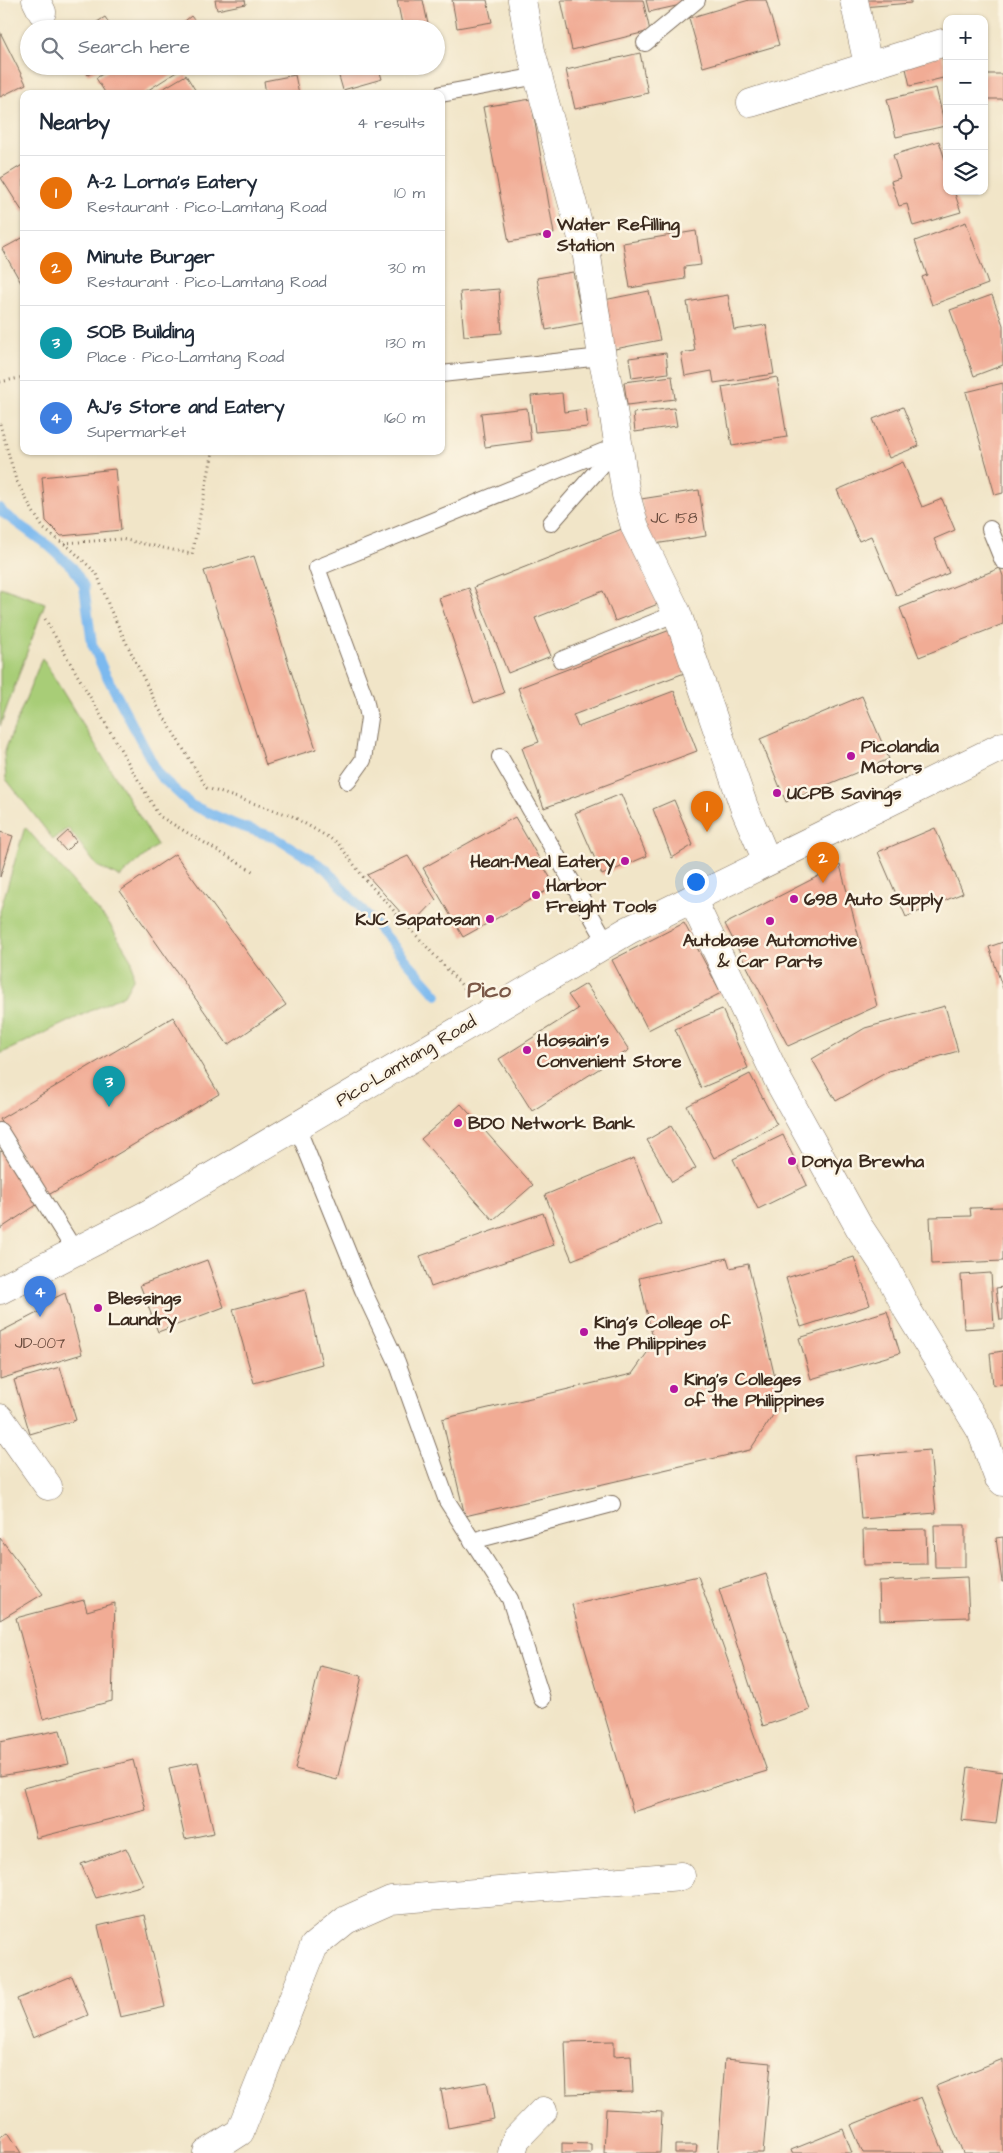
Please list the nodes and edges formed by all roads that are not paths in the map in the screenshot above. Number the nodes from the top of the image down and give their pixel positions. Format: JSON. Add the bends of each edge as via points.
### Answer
{"nodes":[{"id":1,"x":522,"y":0,"type":"edge"},
{"id":2,"x":697,"y":0,"type":"edge"},
{"id":3,"x":854,"y":0,"type":"edge"},
{"id":4,"x":645,"y":43,"type":"dead end"},
{"id":5,"x":942,"y":43,"type":"dead end"},
{"id":6,"x":868,"y":65,"type":"junction"},
{"id":7,"x":538,"y":76,"type":"junction"},
{"id":8,"x":445,"y":93,"type":"edge"},
{"id":9,"x":751,"y":103,"type":"dead end"},
{"id":10,"x":602,"y":356,"type":"junction"},
{"id":11,"x":445,"y":374,"type":"edge"},
{"id":12,"x":619,"y":445,"type":"junction"},
{"id":13,"x":551,"y":523,"type":"dead end"},
{"id":14,"x":990,"y":529,"type":"dead end"},
{"id":15,"x":1003,"y":561,"type":"edge"},
{"id":16,"x":677,"y":613,"type":"junction"},
{"id":17,"x":561,"y":660,"type":"dead end"},
{"id":18,"x":1003,"y":746,"type":"edge"},
{"id":19,"x":500,"y":757,"type":"dead end"},
{"id":20,"x":348,"y":781,"type":"dead end"},
{"id":21,"x":768,"y":861,"type":"junction"},
{"id":22,"x":692,"y":899,"type":"junction"},
{"id":23,"x":606,"y":943,"type":"junction"},
{"id":24,"x":297,"y":1127,"type":"junction"},
{"id":25,"x":0,"y":1131,"type":"edge"},
{"id":26,"x":75,"y":1251,"type":"junction"},
{"id":27,"x":0,"y":1290,"type":"edge"},
{"id":28,"x":0,"y":1418,"type":"edge"},
{"id":29,"x":1003,"y":1482,"type":"edge"},
{"id":30,"x":48,"y":1486,"type":"dead end"},
{"id":31,"x":612,"y":1504,"type":"dead end"},
{"id":32,"x":472,"y":1541,"type":"junction"},
{"id":33,"x":542,"y":1699,"type":"dead end"},
{"id":34,"x":680,"y":1876,"type":"dead end"},
{"id":35,"x":543,"y":2111,"type":"dead end"},
{"id":36,"x":207,"y":2153,"type":"edge"},
{"id":37,"x":512,"y":2153,"type":"edge"}],
"edges":[{"from":1,"to":7,"type":"street"},
{"from":2,"to":4,"type":"lane"},
{"from":3,"to":6,"type":"street"},
{"from":5,"to":6,"type":"street"},
{"from":6,"to":9,"type":"street"},
{"from":7,"to":8,"type":"lane"},
{"from":7,"to":10,"type":"street","via":[[587,256]]},
{"from":10,"to":11,"type":"lane"},
{"from":10,"to":12,"type":"street"},
{"from":12,"to":13,"type":"lane"},
{"from":12,"to":16,"type":"street","via":[[626,495],[636,527]]},
{"from":12,"to":20,"type":"lane","via":[[317,568],[365,698],[369,718],[363,760]]},
{"from":14,"to":15,"type":"lane"},
{"from":16,"to":17,"type":"lane"},
{"from":16,"to":21,"type":"street","via":[[744,807]]},
{"from":18,"to":21,"type":"street","name":"Pico-Lamtang Road"},
{"from":19,"to":23,"type":"lane"},
{"from":21,"to":22,"type":"street","name":"Pico-Lamtang Road"},
{"from":22,"to":23,"type":"street","name":"Pico-Lamtang Road"},
{"from":22,"to":29,"type":"street","via":[[779,1082],[859,1227],[981,1431],[998,1477]]},
{"from":23,"to":24,"type":"street","name":"Pico-Lamtang Road"},
{"from":24,"to":26,"type":"street","name":"Pico-Lamtang Road","via":[[148,1214]]},
{"from":24,"to":32,"type":"lane","via":[[363,1290],[397,1362],[446,1501]]},
{"from":25,"to":26,"type":"lane"},
{"from":26,"to":27,"type":"street","name":"Pico-Lamtang Road"},
{"from":28,"to":30,"type":"street"},
{"from":31,"to":32,"type":"lane"},
{"from":32,"to":33,"type":"lane","via":[[510,1599]]},
{"from":34,"to":36,"type":"street","via":[[391,1900],[346,1920],[314,1946],[240,2132]]},
{"from":35,"to":37,"type":"street","via":[[516,2138]]}]}
